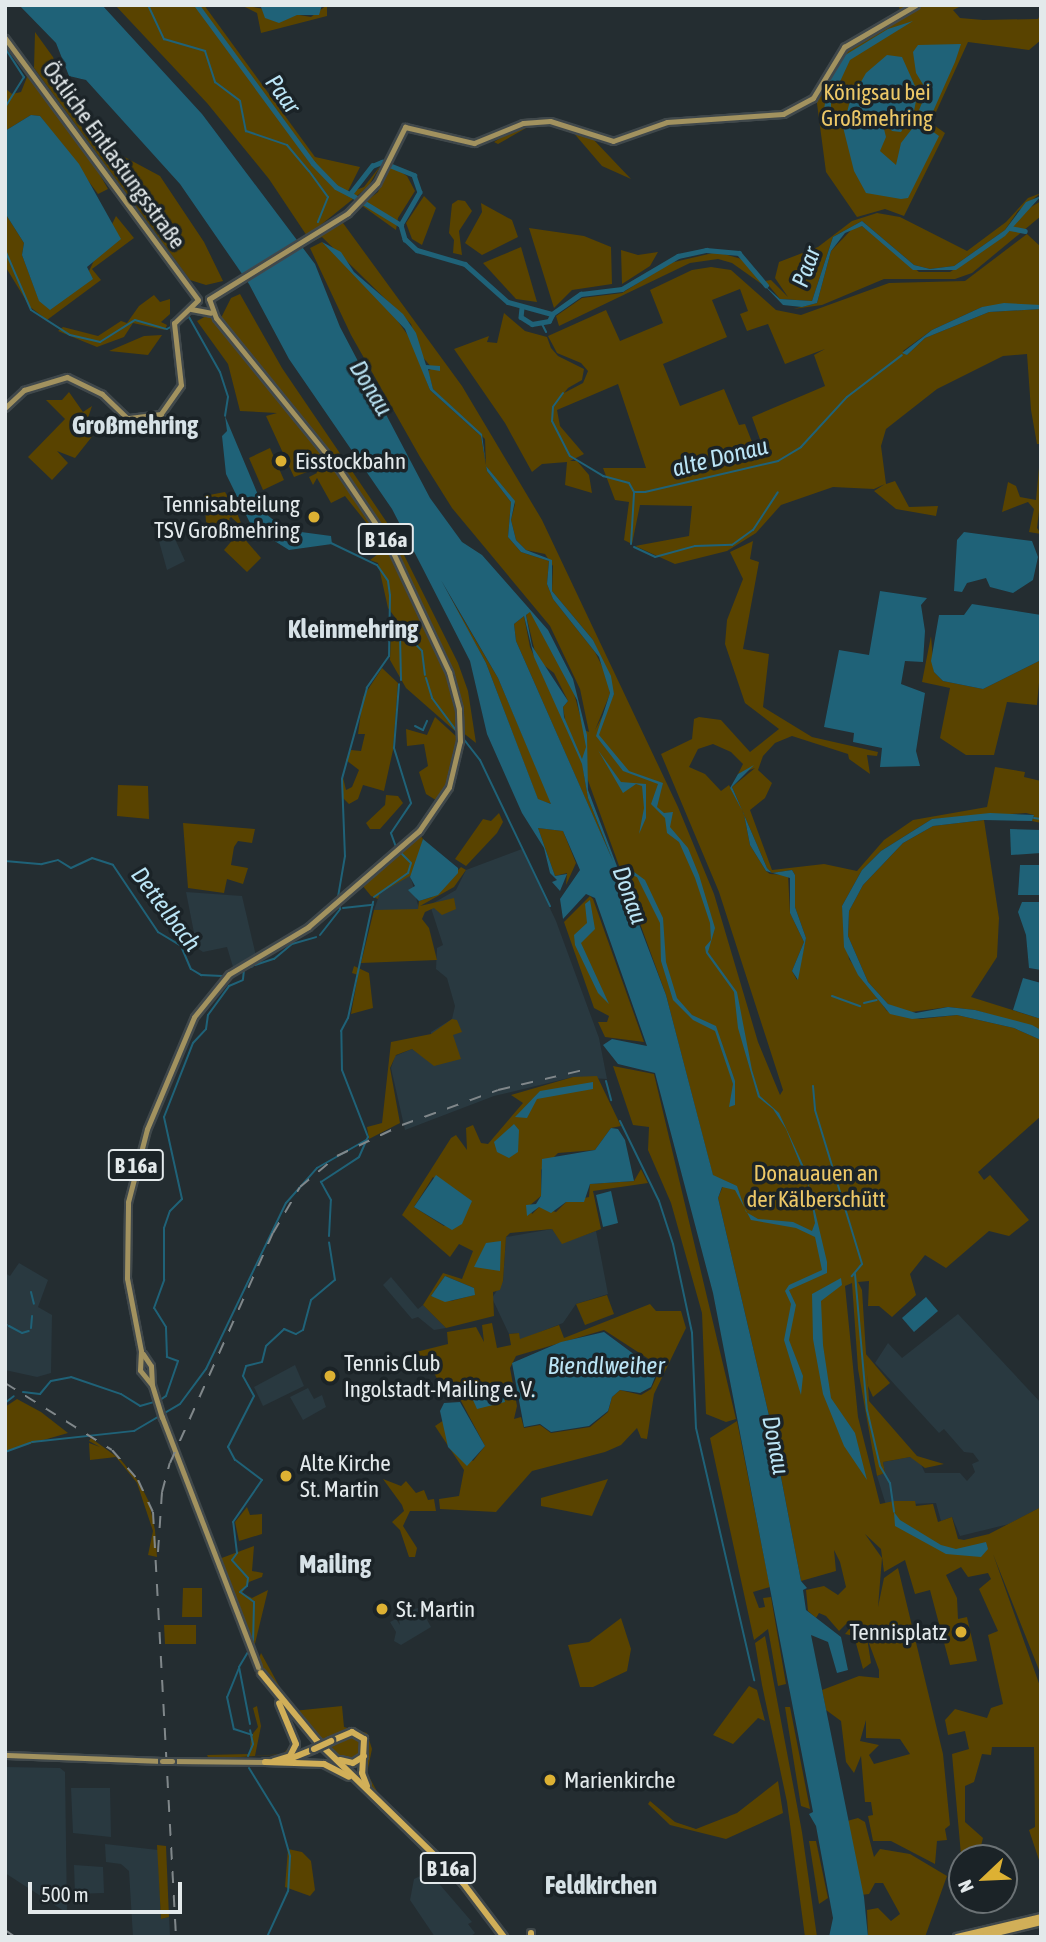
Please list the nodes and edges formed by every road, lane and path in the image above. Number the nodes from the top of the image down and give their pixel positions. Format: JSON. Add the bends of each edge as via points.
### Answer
{"nodes":[{"id":1,"x":916,"y":5,"type":"edge"},
{"id":2,"x":5,"y":38,"type":"edge"},
{"id":3,"x":204,"y":303,"type":"junction"},
{"id":4,"x":5,"y":408,"type":"edge"},
{"id":5,"x":144,"y":1364,"type":"junction"},
{"id":6,"x":147,"y":1373,"type":"junction"},
{"id":7,"x":260,"y":1670,"type":"junction"},
{"id":8,"x":272,"y":1691,"type":"junction"},
{"id":9,"x":331,"y":1755,"type":"junction"},
{"id":10,"x":365,"y":1755,"type":"junction"},
{"id":11,"x":6,"y":1757,"type":"edge"},
{"id":12,"x":274,"y":1761,"type":"junction"},
{"id":13,"x":265,"y":1762,"type":"junction"},
{"id":14,"x":356,"y":1782,"type":"junction"},
{"id":15,"x":384,"y":1806,"type":"junction"},
{"id":16,"x":1041,"y":1917,"type":"edge"},
{"id":17,"x":1041,"y":1922,"type":"edge"},
{"id":18,"x":1017,"y":1925,"type":"junction"},
{"id":19,"x":1006,"y":1928,"type":"junction"},
{"id":20,"x":502,"y":1937,"type":"edge"},
{"id":21,"x":957,"y":1937,"type":"edge"},
{"id":22,"x":980,"y":1937,"type":"edge"}],
"edges":[{"from":1,"to":3,"type":"main road","via":[[844,47],[813,98],[788,113],[667,122],[613,141],[550,121],[523,123],[474,144],[407,126],[399,131],[384,167],[354,208]]},
{"from":2,"to":3,"type":"main road","name":"Östliche Entlastungsstraße","number":"B 16a"},
{"from":3,"to":4,"type":"main road","via":[[178,316],[173,327],[178,392],[162,414],[129,418],[76,378],[65,377],[24,390]]},
{"from":3,"to":5,"type":"main road","number":"B 16a","via":[[338,468],[387,542],[441,653],[456,695],[461,729],[453,777],[439,806],[358,886],[294,937],[229,974],[207,996],[147,1129],[130,1190],[127,1278]]},
{"from":5,"to":6,"type":"main road"},
{"from":5,"to":6,"type":"main road"},
{"from":6,"to":7,"type":"main road","number":"B 16a"},
{"from":7,"to":8,"type":"highway","number":"B 16a"},
{"from":7,"to":9,"type":"highway","number":"B 16a","via":[[292,1715]]},
{"from":8,"to":12,"type":"highway","via":[[296,1742],[290,1756]]},
{"from":8,"to":14,"type":"highway","number":"B 16a"},
{"from":9,"to":10,"type":"highway","via":[[350,1764]]},
{"from":9,"to":15,"type":"highway","number":"B 16a"},
{"from":10,"to":12,"type":"highway","bridge":true,"via":[[366,1743],[358,1734],[348,1733]]},
{"from":10,"to":15,"type":"highway","via":[[362,1777]]},
{"from":11,"to":13,"type":"main road","bridge":true},
{"from":12,"to":13,"type":"main road"},
{"from":13,"to":14,"type":"highway","via":[[329,1765]]},
{"from":14,"to":20,"type":"highway","number":"B 16a","via":[[435,1860],[437,1869],[445,1870]]},
{"from":15,"to":20,"type":"highway","number":"B 16a","via":[[463,1883]]},
{"from":16,"to":18,"type":"highway"},
{"from":17,"to":18,"type":"highway"},
{"from":18,"to":19,"type":"highway"},
{"from":19,"to":21,"type":"highway"},
{"from":19,"to":22,"type":"highway"}]}
